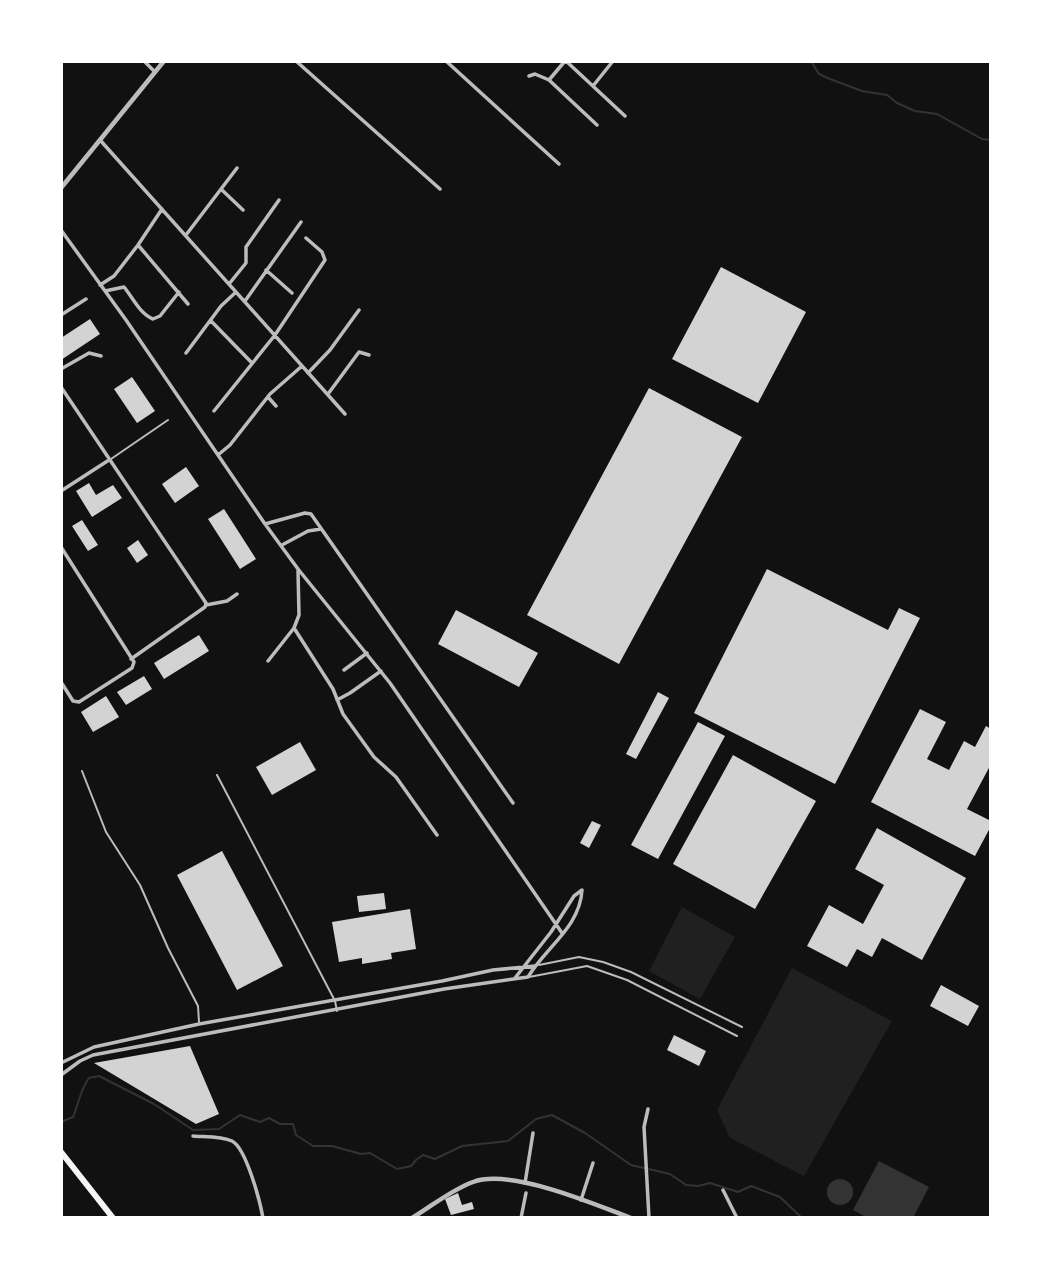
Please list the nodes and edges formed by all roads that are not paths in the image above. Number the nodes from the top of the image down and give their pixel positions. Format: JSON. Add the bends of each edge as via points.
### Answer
{"nodes":[{"id":1,"x":144,"y":61,"type":"edge"},
{"id":2,"x":164,"y":61,"type":"edge"},
{"id":3,"x":296,"y":61,"type":"edge"},
{"id":4,"x":446,"y":61,"type":"edge"},
{"id":5,"x":565,"y":61,"type":"edge"},
{"id":6,"x":613,"y":61,"type":"edge"},
{"id":7,"x":155,"y":72,"type":"junction"},
{"id":8,"x":529,"y":76,"type":"dead end"},
{"id":9,"x":549,"y":80,"type":"junction"},
{"id":10,"x":593,"y":86,"type":"junction"},
{"id":11,"x":625,"y":116,"type":"dead end"},
{"id":12,"x":597,"y":125,"type":"dead end"},
{"id":13,"x":100,"y":140,"type":"junction"},
{"id":14,"x":559,"y":164,"type":"dead end"},
{"id":15,"x":237,"y":168,"type":"dead end"},
{"id":16,"x":61,"y":188,"type":"edge"},
{"id":17,"x":440,"y":189,"type":"dead end"},
{"id":18,"x":222,"y":190,"type":"junction"},
{"id":19,"x":279,"y":200,"type":"dead end"},
{"id":20,"x":162,"y":209,"type":"junction"},
{"id":21,"x":243,"y":210,"type":"dead end"},
{"id":22,"x":301,"y":222,"type":"dead end"},
{"id":23,"x":61,"y":230,"type":"edge"},
{"id":24,"x":186,"y":234,"type":"junction"},
{"id":25,"x":306,"y":238,"type":"dead end"},
{"id":26,"x":138,"y":245,"type":"junction"},
{"id":27,"x":266,"y":270,"type":"junction"},
{"id":28,"x":229,"y":284,"type":"junction"},
{"id":29,"x":100,"y":285,"type":"junction"},
{"id":30,"x":105,"y":291,"type":"junction"},
{"id":31,"x":179,"y":292,"type":"junction"},
{"id":32,"x":236,"y":292,"type":"junction"},
{"id":33,"x":292,"y":293,"type":"dead end"},
{"id":34,"x":86,"y":299,"type":"dead end"},
{"id":35,"x":245,"y":301,"type":"junction"},
{"id":36,"x":188,"y":304,"type":"dead end"},
{"id":37,"x":359,"y":310,"type":"dead end"},
{"id":38,"x":61,"y":315,"type":"edge"},
{"id":39,"x":211,"y":321,"type":"junction"},
{"id":40,"x":275,"y":335,"type":"junction"},
{"id":41,"x":186,"y":353,"type":"dead end"},
{"id":42,"x":369,"y":355,"type":"dead end"},
{"id":43,"x":101,"y":356,"type":"dead end"},
{"id":44,"x":252,"y":363,"type":"junction"},
{"id":45,"x":302,"y":366,"type":"junction"},
{"id":46,"x":61,"y":369,"type":"edge"},
{"id":47,"x":308,"y":373,"type":"junction"},
{"id":48,"x":61,"y":387,"type":"edge"},
{"id":49,"x":328,"y":394,"type":"junction"},
{"id":50,"x":268,"y":397,"type":"junction"},
{"id":51,"x":276,"y":406,"type":"dead end"},
{"id":52,"x":214,"y":411,"type":"dead end"},
{"id":53,"x":345,"y":414,"type":"dead end"},
{"id":54,"x":168,"y":421,"type":"dead end"},
{"id":55,"x":218,"y":455,"type":"junction"},
{"id":56,"x":109,"y":460,"type":"junction"},
{"id":57,"x":61,"y":491,"type":"edge"},
{"id":58,"x":265,"y":524,"type":"junction"},
{"id":59,"x":323,"y":530,"type":"junction"},
{"id":60,"x":282,"y":545,"type":"junction"},
{"id":61,"x":61,"y":548,"type":"edge"},
{"id":62,"x":298,"y":569,"type":"junction"},
{"id":63,"x":237,"y":594,"type":"dead end"},
{"id":64,"x":206,"y":605,"type":"junction"},
{"id":65,"x":294,"y":628,"type":"junction"},
{"id":66,"x":367,"y":653,"type":"junction"},
{"id":67,"x":131,"y":659,"type":"junction"},
{"id":68,"x":268,"y":662,"type":"dead end"},
{"id":69,"x":344,"y":670,"type":"dead end"},
{"id":70,"x":381,"y":671,"type":"junction"},
{"id":71,"x":61,"y":682,"type":"edge"},
{"id":72,"x":337,"y":700,"type":"junction"},
{"id":73,"x":82,"y":771,"type":"dead end"},
{"id":74,"x":217,"y":775,"type":"dead end"},
{"id":75,"x":513,"y":803,"type":"dead end"},
{"id":76,"x":437,"y":835,"type":"dead end"},
{"id":77,"x":556,"y":924,"type":"junction"},
{"id":78,"x":562,"y":933,"type":"junction"},
{"id":79,"x":534,"y":966,"type":"junction"},
{"id":80,"x":522,"y":967,"type":"junction"},
{"id":81,"x":528,"y":977,"type":"junction"},
{"id":82,"x":515,"y":978,"type":"junction"},
{"id":83,"x":382,"y":992,"type":"junction"},
{"id":84,"x":335,"y":1000,"type":"junction"},
{"id":85,"x":383,"y":1002,"type":"junction"},
{"id":86,"x":337,"y":1011,"type":"junction"},
{"id":87,"x":199,"y":1024,"type":"junction"},
{"id":88,"x":742,"y":1027,"type":"dead end"},
{"id":89,"x":157,"y":1034,"type":"junction"},
{"id":90,"x":203,"y":1035,"type":"junction"},
{"id":91,"x":737,"y":1036,"type":"dead end"},
{"id":92,"x":160,"y":1043,"type":"junction"},
{"id":93,"x":61,"y":1063,"type":"edge"},
{"id":94,"x":61,"y":1075,"type":"edge"},
{"id":95,"x":648,"y":1109,"type":"dead end"},
{"id":96,"x":533,"y":1133,"type":"dead end"},
{"id":97,"x":193,"y":1136,"type":"dead end"},
{"id":98,"x":61,"y":1153,"type":"edge"},
{"id":99,"x":593,"y":1163,"type":"dead end"},
{"id":100,"x":525,"y":1183,"type":"junction"},
{"id":101,"x":723,"y":1190,"type":"dead end"},
{"id":102,"x":526,"y":1193,"type":"dead end"},
{"id":103,"x":581,"y":1200,"type":"junction"},
{"id":104,"x":113,"y":1218,"type":"edge"},
{"id":105,"x":263,"y":1218,"type":"edge"},
{"id":106,"x":412,"y":1218,"type":"edge"},
{"id":107,"x":521,"y":1218,"type":"edge"},
{"id":108,"x":631,"y":1218,"type":"edge"},
{"id":109,"x":649,"y":1218,"type":"edge"},
{"id":110,"x":737,"y":1218,"type":"edge"}],
"edges":[{"from":1,"to":7,"type":"street"},
{"from":2,"to":7,"type":"street"},
{"from":3,"to":17,"type":"street"},
{"from":4,"to":14,"type":"street"},
{"from":5,"to":9,"type":"street"},
{"from":5,"to":10,"type":"street"},
{"from":6,"to":10,"type":"street"},
{"from":7,"to":13,"type":"street"},
{"from":8,"to":9,"type":"street"},
{"from":9,"to":12,"type":"street"},
{"from":10,"to":11,"type":"street"},
{"from":13,"to":16,"type":"street"},
{"from":13,"to":20,"type":"street"},
{"from":15,"to":18,"type":"street"},
{"from":18,"to":21,"type":"street"},
{"from":18,"to":24,"type":"street"},
{"from":19,"to":28,"type":"street","via":[[246,247],[246,263]]},
{"from":20,"to":24,"type":"street"},
{"from":20,"to":26,"type":"street"},
{"from":22,"to":27,"type":"street"},
{"from":23,"to":29,"type":"street"},
{"from":24,"to":28,"type":"street"},
{"from":25,"to":40,"type":"street","via":[[325,260]]},
{"from":26,"to":29,"type":"street","via":[[114,276]]},
{"from":26,"to":31,"type":"street"},
{"from":27,"to":33,"type":"street"},
{"from":27,"to":35,"type":"street"},
{"from":28,"to":32,"type":"street"},
{"from":29,"to":30,"type":"street"},
{"from":30,"to":31,"type":"street","via":[[124,287],[144,315],[153,319]]},
{"from":30,"to":55,"type":"street"},
{"from":31,"to":36,"type":"street"},
{"from":32,"to":35,"type":"street"},
{"from":32,"to":39,"type":"street"},
{"from":34,"to":38,"type":"street"},
{"from":35,"to":40,"type":"street"},
{"from":37,"to":47,"type":"street"},
{"from":39,"to":41,"type":"street"},
{"from":39,"to":44,"type":"street"},
{"from":40,"to":44,"type":"street"},
{"from":40,"to":45,"type":"street"},
{"from":42,"to":49,"type":"street","via":[[359,352]]},
{"from":43,"to":46,"type":"street","via":[[89,353]]},
{"from":44,"to":52,"type":"street"},
{"from":45,"to":47,"type":"street"},
{"from":45,"to":50,"type":"street"},
{"from":47,"to":49,"type":"street"},
{"from":48,"to":56,"type":"street"},
{"from":49,"to":53,"type":"street"},
{"from":50,"to":51,"type":"street"},
{"from":50,"to":55,"type":"street"},
{"from":54,"to":56,"type":"lane"},
{"from":55,"to":58,"type":"street"},
{"from":56,"to":57,"type":"street"},
{"from":56,"to":64,"type":"street"},
{"from":58,"to":59,"type":"street","via":[[305,513]]},
{"from":58,"to":60,"type":"street"},
{"from":59,"to":60,"type":"street","via":[[310,530]]},
{"from":59,"to":75,"type":"street"},
{"from":60,"to":62,"type":"street"},
{"from":61,"to":67,"type":"street"},
{"from":62,"to":65,"type":"street","via":[[299,615]]},
{"from":62,"to":66,"type":"street"},
{"from":63,"to":64,"type":"street"},
{"from":64,"to":67,"type":"street"},
{"from":65,"to":68,"type":"street"},
{"from":65,"to":72,"type":"street"},
{"from":66,"to":69,"type":"street"},
{"from":66,"to":70,"type":"street"},
{"from":67,"to":71,"type":"street","via":[[132,668],[76,703]]},
{"from":70,"to":72,"type":"street"},
{"from":70,"to":77,"type":"street"},
{"from":72,"to":76,"type":"street","via":[[374,757],[396,777]]},
{"from":73,"to":87,"type":"lane","via":[[106,832],[140,885],[198,1006]]},
{"from":74,"to":84,"type":"lane"},
{"from":77,"to":78,"type":"street"},
{"from":77,"to":78,"type":"street","via":[[582,890],[581,903]]},
{"from":77,"to":80,"type":"street"},
{"from":78,"to":79,"type":"street"},
{"from":79,"to":80,"type":"street"},
{"from":79,"to":81,"type":"street"},
{"from":79,"to":88,"type":"lane","via":[[579,957],[603,962]]},
{"from":80,"to":82,"type":"street"},
{"from":80,"to":83,"type":"street"},
{"from":81,"to":82,"type":"street"},
{"from":81,"to":91,"type":"lane","via":[[587,966],[627,980]]},
{"from":82,"to":85,"type":"street"},
{"from":83,"to":84,"type":"street"},
{"from":83,"to":85,"type":"street"},
{"from":84,"to":86,"type":"lane"},
{"from":84,"to":87,"type":"street"},
{"from":85,"to":86,"type":"street"},
{"from":86,"to":90,"type":"street"},
{"from":87,"to":89,"type":"street"},
{"from":87,"to":90,"type":"street"},
{"from":89,"to":92,"type":"street"},
{"from":89,"to":93,"type":"street","via":[[94,1047]]},
{"from":90,"to":92,"type":"street"},
{"from":92,"to":94,"type":"street","via":[[93,1055]]},
{"from":95,"to":109,"type":"street","via":[[644,1127]]},
{"from":96,"to":100,"type":"street"},
{"from":97,"to":105,"type":"street","via":[[235,1143],[247,1164]]},
{"from":98,"to":104,"type":"highway"},
{"from":99,"to":103,"type":"street"},
{"from":100,"to":103,"type":"street"},
{"from":100,"to":106,"type":"street","via":[[472,1182]]},
{"from":101,"to":110,"type":"street"},
{"from":102,"to":107,"type":"street"},
{"from":103,"to":108,"type":"street"}]}
